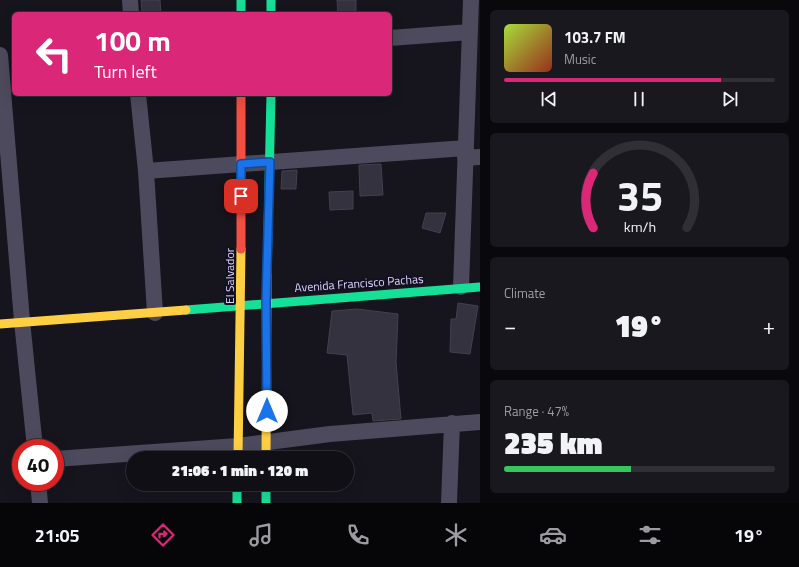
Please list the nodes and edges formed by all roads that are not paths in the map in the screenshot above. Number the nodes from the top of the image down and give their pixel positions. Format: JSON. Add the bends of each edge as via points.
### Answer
{"nodes":[{"id":1,"x":130,"y":0,"type":"edge"},
{"id":2,"x":241,"y":0,"type":"edge"},
{"id":3,"x":271,"y":0,"type":"edge"},
{"id":4,"x":471,"y":0,"type":"edge"},
{"id":5,"x":131,"y":12,"type":"edge"},
{"id":6,"x":241,"y":12,"type":"edge"},
{"id":7,"x":271,"y":12,"type":"edge"},
{"id":8,"x":470,"y":32,"type":"junction"},
{"id":9,"x":392,"y":38,"type":"edge"},
{"id":10,"x":0,"y":55,"type":"edge"},
{"id":11,"x":474,"y":62,"type":"edge"},
{"id":12,"x":138,"y":96,"type":"edge"},
{"id":13,"x":241,"y":96,"type":"edge"},
{"id":14,"x":271,"y":96,"type":"edge"},
{"id":15,"x":470,"y":154,"type":"edge"},
{"id":16,"x":270,"y":162,"type":"junction"},
{"id":17,"x":241,"y":164,"type":"junction"},
{"id":18,"x":146,"y":171,"type":"junction"},
{"id":19,"x":6,"y":190,"type":"edge"},
{"id":20,"x":461,"y":287,"type":"junction"},
{"id":21,"x":480,"y":287,"type":"edge"},
{"id":22,"x":266,"y":302,"type":"junction"},
{"id":23,"x":241,"y":305,"type":"junction"},
{"id":24,"x":155,"y":313,"type":"junction"},
{"id":25,"x":22,"y":322,"type":"junction"},
{"id":26,"x":0,"y":324,"type":"edge"},
{"id":27,"x":480,"y":422,"type":"edge"},
{"id":28,"x":452,"y":423,"type":"junction"},
{"id":29,"x":34,"y":439,"type":"edge"},
{"id":30,"x":266,"y":450,"type":"edge"},
{"id":31,"x":238,"y":451,"type":"edge"},
{"id":32,"x":252,"y":451,"type":"edge"},
{"id":33,"x":126,"y":456,"type":"edge"},
{"id":34,"x":64,"y":459,"type":"edge"},
{"id":35,"x":39,"y":491,"type":"edge"},
{"id":36,"x":237,"y":491,"type":"edge"},
{"id":37,"x":266,"y":491,"type":"edge"},
{"id":38,"x":40,"y":503,"type":"edge"},
{"id":39,"x":237,"y":503,"type":"edge"},
{"id":40,"x":266,"y":503,"type":"edge"},
{"id":41,"x":449,"y":503,"type":"edge"}],
"edges":[{"from":1,"to":5,"type":"street"},
{"from":2,"to":6,"type":"street"},
{"from":3,"to":7,"type":"street"},
{"from":4,"to":8,"type":"street"},
{"from":8,"to":9,"type":"street"},
{"from":8,"to":11,"type":"street"},
{"from":10,"to":19,"type":"street"},
{"from":11,"to":15,"type":"street"},
{"from":12,"to":18,"type":"street"},
{"from":13,"to":17,"type":"street","name":"El Salvador"},
{"from":14,"to":16,"type":"street"},
{"from":15,"to":16,"type":"street"},
{"from":15,"to":20,"type":"street"},
{"from":16,"to":17,"type":"street"},
{"from":16,"to":22,"type":"street"},
{"from":17,"to":18,"type":"street"},
{"from":17,"to":23,"type":"street","name":"El Salvador"},
{"from":18,"to":24,"type":"street"},
{"from":19,"to":25,"type":"street"},
{"from":20,"to":21,"type":"street","name":"Avenida Francisco Pachas"},
{"from":20,"to":22,"type":"street","name":"Avenida Francisco Pachas"},
{"from":22,"to":23,"type":"street","name":"Avenida Francisco Pachas"},
{"from":22,"to":30,"type":"street"},
{"from":23,"to":24,"type":"street","name":"Avenida Francisco Pachas"},
{"from":23,"to":31,"type":"street","name":"El Salvador"},
{"from":24,"to":25,"type":"street","name":"Avenida Francisco Pachas"},
{"from":25,"to":26,"type":"street","name":"Avenida Francisco Pachas"},
{"from":25,"to":29,"type":"street"},
{"from":27,"to":28,"type":"street"},
{"from":28,"to":30,"type":"street","via":[[330,434]]},
{"from":28,"to":41,"type":"street"},
{"from":30,"to":32,"type":"street"},
{"from":33,"to":34,"type":"street"},
{"from":35,"to":38,"type":"street"},
{"from":36,"to":39,"type":"street"},
{"from":37,"to":40,"type":"street"}]}
